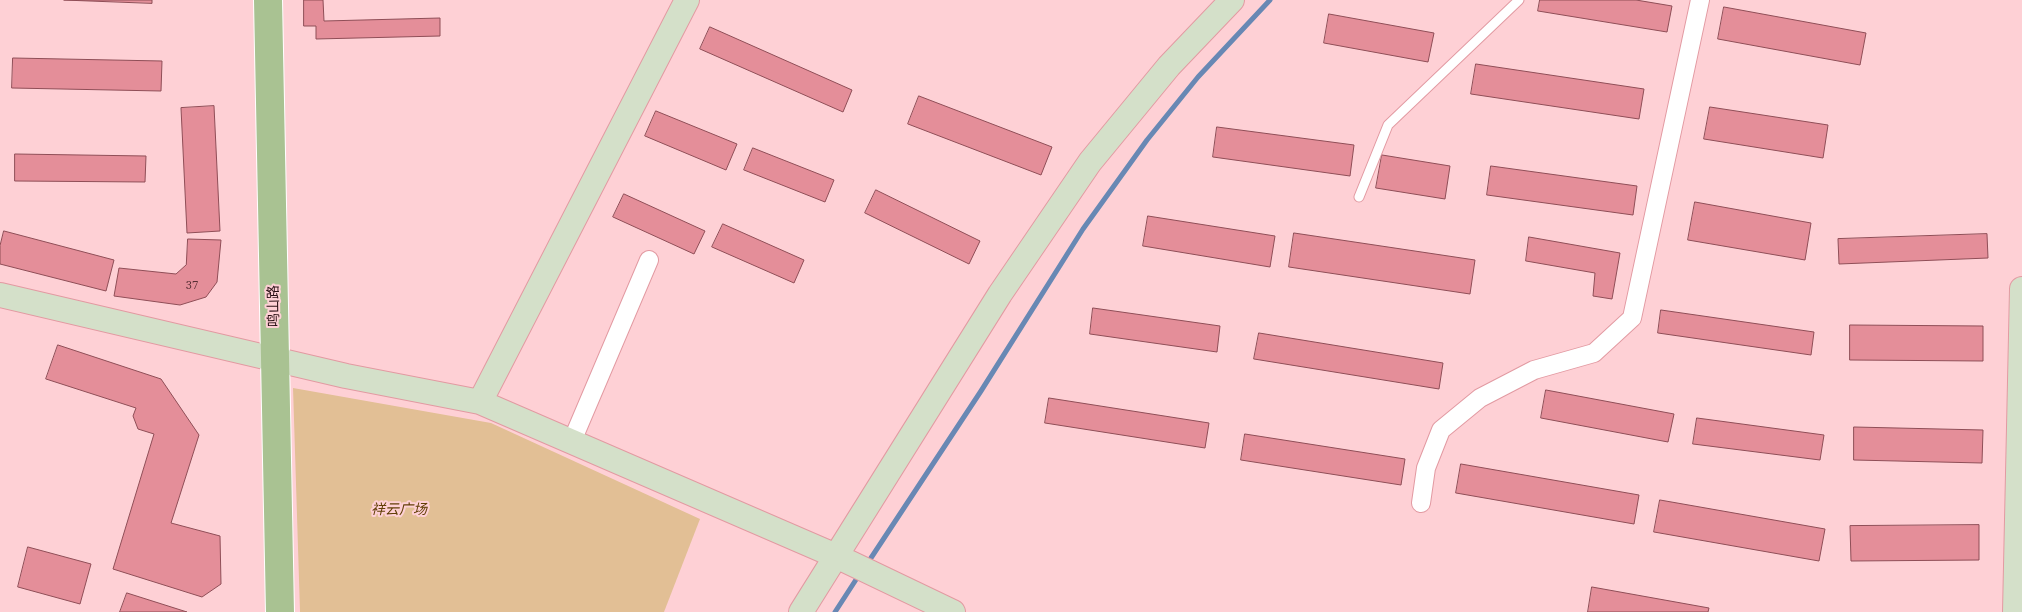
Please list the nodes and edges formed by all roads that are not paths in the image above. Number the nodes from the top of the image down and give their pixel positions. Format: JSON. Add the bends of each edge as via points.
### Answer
{"nodes":[{"id":1,"x":268,"y":0,"type":"edge"},
{"id":2,"x":687,"y":0,"type":"edge"},
{"id":3,"x":1232,"y":0,"type":"edge"},
{"id":4,"x":1519,"y":0,"type":"edge"},
{"id":5,"x":1700,"y":0,"type":"edge"},
{"id":6,"x":1359,"y":197,"type":"dead end"},
{"id":7,"x":649,"y":260,"type":"dead end"},
{"id":8,"x":2022,"y":289,"type":"edge"},
{"id":9,"x":0,"y":295,"type":"edge"},
{"id":10,"x":275,"y":360,"type":"junction"},
{"id":11,"x":480,"y":402,"type":"junction"},
{"id":12,"x":572,"y":441,"type":"junction"},
{"id":13,"x":1421,"y":503,"type":"dead end"},
{"id":14,"x":854,"y":565,"type":"junction"},
{"id":15,"x":280,"y":612,"type":"edge"},
{"id":16,"x":801,"y":612,"type":"edge"},
{"id":17,"x":953,"y":612,"type":"edge"},
{"id":18,"x":2015,"y":612,"type":"edge"}],
"edges":[{"from":1,"to":10,"type":"main road","name":"鸣山路"},
{"from":2,"to":11,"type":"main road"},
{"from":3,"to":14,"type":"main road","via":[[1170,66],[1090,162],[1000,294]]},
{"from":4,"to":6,"type":"lane","via":[[1388,124]]},
{"from":5,"to":13,"type":"street","via":[[1632,318],[1594,353],[1534,370],[1480,398],[1441,430],[1426,468]]},
{"from":7,"to":12,"type":"street"},
{"from":8,"to":18,"type":"main road"},
{"from":9,"to":10,"type":"main road"},
{"from":10,"to":11,"type":"main road"},
{"from":10,"to":15,"type":"main road","name":"鸣山路"},
{"from":11,"to":12,"type":"main road"},
{"from":12,"to":14,"type":"main road"},
{"from":14,"to":16,"type":"main road"},
{"from":14,"to":17,"type":"main road"}]}
